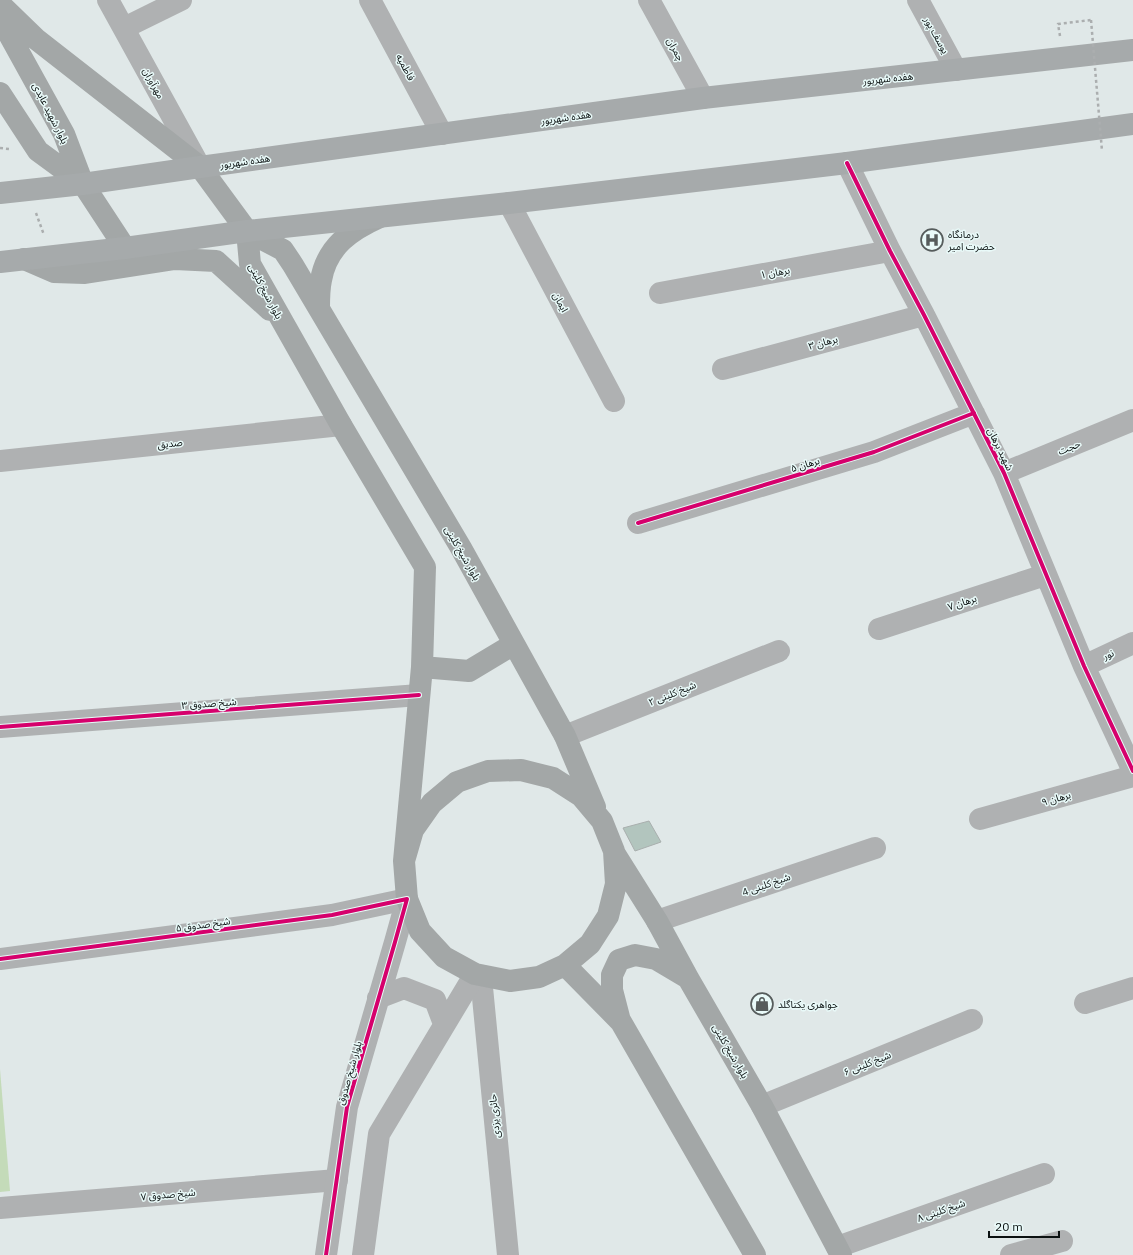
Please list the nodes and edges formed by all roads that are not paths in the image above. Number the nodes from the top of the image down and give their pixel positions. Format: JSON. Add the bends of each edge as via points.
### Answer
{"nodes":[{"id":1,"x":108,"y":0,"type":"edge"},
{"id":2,"x":181,"y":0,"type":"edge"},
{"id":3,"x":370,"y":0,"type":"edge"},
{"id":4,"x":649,"y":0,"type":"edge"},
{"id":5,"x":918,"y":0,"type":"edge"},
{"id":6,"x":0,"y":4,"type":"edge"},
{"id":7,"x":0,"y":18,"type":"edge"},
{"id":8,"x":124,"y":28,"type":"junction"},
{"id":9,"x":1133,"y":50,"type":"edge"},
{"id":10,"x":956,"y":70,"type":"junction"},
{"id":11,"x":0,"y":93,"type":"edge"},
{"id":12,"x":703,"y":98,"type":"junction"},
{"id":13,"x":1133,"y":124,"type":"edge"},
{"id":14,"x":442,"y":134,"type":"junction"},
{"id":15,"x":847,"y":163,"type":"junction"},
{"id":16,"x":200,"y":167,"type":"junction"},
{"id":17,"x":83,"y":184,"type":"junction"},
{"id":18,"x":0,"y":192,"type":"edge"},
{"id":19,"x":509,"y":203,"type":"junction"},
{"id":20,"x":381,"y":217,"type":"junction"},
{"id":21,"x":247,"y":231,"type":"junction"},
{"id":22,"x":125,"y":248,"type":"junction"},
{"id":23,"x":890,"y":252,"type":"junction"},
{"id":24,"x":24,"y":259,"type":"junction"},
{"id":25,"x":0,"y":262,"type":"edge"},
{"id":26,"x":660,"y":293,"type":"dead end"},
{"id":27,"x":319,"y":308,"type":"junction"},
{"id":28,"x":924,"y":315,"type":"junction"},
{"id":29,"x":283,"y":323,"type":"junction"},
{"id":30,"x":723,"y":369,"type":"dead end"},
{"id":31,"x":614,"y":401,"type":"dead end"},
{"id":32,"x":974,"y":413,"type":"junction"},
{"id":33,"x":1133,"y":420,"type":"edge"},
{"id":34,"x":341,"y":425,"type":"junction"},
{"id":35,"x":0,"y":461,"type":"edge"},
{"id":36,"x":1004,"y":473,"type":"junction"},
{"id":37,"x":638,"y":523,"type":"dead end"},
{"id":38,"x":1045,"y":575,"type":"junction"},
{"id":39,"x":879,"y":629,"type":"dead end"},
{"id":40,"x":1133,"y":643,"type":"edge"},
{"id":41,"x":514,"y":644,"type":"junction"},
{"id":42,"x":779,"y":651,"type":"dead end"},
{"id":43,"x":1084,"y":666,"type":"junction"},
{"id":44,"x":422,"y":667,"type":"junction"},
{"id":45,"x":419,"y":695,"type":"junction"},
{"id":46,"x":0,"y":728,"type":"edge"},
{"id":47,"x":565,"y":736,"type":"junction"},
{"id":48,"x":1133,"y":772,"type":"edge"},
{"id":49,"x":1133,"y":776,"type":"edge"},
{"id":50,"x":980,"y":820,"type":"dead end"},
{"id":51,"x":602,"y":821,"type":"junction"},
{"id":52,"x":875,"y":848,"type":"dead end"},
{"id":53,"x":614,"y":852,"type":"junction"},
{"id":54,"x":404,"y":861,"type":"junction"},
{"id":55,"x":407,"y":899,"type":"junction"},
{"id":56,"x":657,"y":921,"type":"junction"},
{"id":57,"x":0,"y":959,"type":"edge"},
{"id":58,"x":565,"y":965,"type":"junction"},
{"id":59,"x":478,"y":976,"type":"junction"},
{"id":60,"x":688,"y":978,"type":"junction"},
{"id":61,"x":1133,"y":988,"type":"edge"},
{"id":62,"x":378,"y":998,"type":"junction"},
{"id":63,"x":1085,"y":1003,"type":"dead end"},
{"id":64,"x":972,"y":1020,"type":"dead end"},
{"id":65,"x":621,"y":1022,"type":"junction"},
{"id":66,"x":444,"y":1024,"type":"junction"},
{"id":67,"x":762,"y":1106,"type":"junction"},
{"id":68,"x":1044,"y":1174,"type":"dead end"},
{"id":69,"x":336,"y":1180,"type":"junction"},
{"id":70,"x":0,"y":1208,"type":"edge"},
{"id":71,"x":1062,"y":1241,"type":"dead end"},
{"id":72,"x":839,"y":1251,"type":"edge"},
{"id":73,"x":326,"y":1255,"type":"edge"},
{"id":74,"x":363,"y":1255,"type":"edge"},
{"id":75,"x":508,"y":1255,"type":"edge"},
{"id":76,"x":755,"y":1255,"type":"edge"},
{"id":77,"x":1011,"y":1255,"type":"edge"}],
"edges":[{"from":1,"to":8,"type":"street","name":"مهرآوران"},
{"from":2,"to":8,"type":"street"},
{"from":3,"to":14,"type":"street","name":"فاطمیه"},
{"from":4,"to":12,"type":"street","name":"چمران"},
{"from":5,"to":10,"type":"street","name":"یوسف پور"},
{"from":6,"to":16,"type":"main road","via":[[36,39]]},
{"from":7,"to":17,"type":"main road","name":"بلوار شهید عابدی","via":[[64,134]]},
{"from":8,"to":16,"type":"street","name":"مهرآوران"},
{"from":9,"to":10,"type":"main road","name":"هفده شهریور"},
{"from":10,"to":12,"type":"main road","name":"هفده شهریور"},
{"from":11,"to":17,"type":"main road","via":[[38,151]]},
{"from":12,"to":14,"type":"main road","name":"هفده شهریور"},
{"from":13,"to":15,"type":"main road"},
{"from":14,"to":16,"type":"main road","name":"هفده شهریور"},
{"from":15,"to":19,"type":"main road"},
{"from":15,"to":23,"type":"street","name":"شهید برهان"},
{"from":16,"to":17,"type":"main road","name":"هفده شهریور"},
{"from":16,"to":21,"type":"main road"},
{"from":17,"to":18,"type":"main road","name":"هفده شهریور"},
{"from":17,"to":22,"type":"main road"},
{"from":19,"to":20,"type":"main road"},
{"from":19,"to":31,"type":"street","name":"ایمان"},
{"from":20,"to":21,"type":"main road"},
{"from":20,"to":27,"type":"main road","via":[[344,237],[329,256],[321,279]]},
{"from":21,"to":22,"type":"main road"},
{"from":21,"to":27,"type":"main road","name":"بلوار شیخ کلینی","via":[[282,250]]},
{"from":21,"to":29,"type":"main road","name":"بلوار شیخ کلینی","via":[[250,264]]},
{"from":22,"to":24,"type":"main road"},
{"from":23,"to":26,"type":"street","name":"برهان ۱"},
{"from":23,"to":28,"type":"street","name":"شهید برهان"},
{"from":24,"to":25,"type":"main road"},
{"from":24,"to":29,"type":"main road","via":[[54,272],[85,273],[175,259],[216,261]]},
{"from":27,"to":41,"type":"main road","name":"بلوار شیخ کلینی","via":[[461,548]]},
{"from":28,"to":30,"type":"street","name":"برهان ۳"},
{"from":28,"to":32,"type":"street","name":"شهید برهان"},
{"from":29,"to":34,"type":"main road","name":"بلوار شیخ کلینی"},
{"from":32,"to":36,"type":"street","name":"شهید برهان"},
{"from":32,"to":37,"type":"street","name":"برهان ۵","via":[[874,452]]},
{"from":33,"to":36,"type":"street","name":"حجت"},
{"from":34,"to":35,"type":"street","name":"صدیق"},
{"from":34,"to":44,"type":"main road","name":"بلوار شیخ کلینی","via":[[425,567]]},
{"from":36,"to":38,"type":"street","name":"شهید برهان"},
{"from":38,"to":39,"type":"street","name":"برهان ۷"},
{"from":38,"to":43,"type":"street","name":"شهید برهان"},
{"from":40,"to":43,"type":"street","name":"نور"},
{"from":41,"to":44,"type":"main road","via":[[469,671]]},
{"from":41,"to":47,"type":"main road","name":"بلوار شیخ کلینی"},
{"from":42,"to":47,"type":"street","name":"شیخ کلینی ۲"},
{"from":43,"to":48,"type":"street","name":"شهید برهان"},
{"from":44,"to":45,"type":"main road","name":"بلوار شیخ کلینی"},
{"from":45,"to":46,"type":"street","name":"شیخ صدوق ۳"},
{"from":45,"to":54,"type":"main road","name":"بلوار شیخ کلینی"},
{"from":47,"to":51,"type":"main road","name":"بلوار شیخ کلینی"},
{"from":49,"to":50,"type":"street","name":"برهان ۹"},
{"from":51,"to":53,"type":"main road","name":"بلوار شیخ کلینی"},
{"from":51,"to":54,"type":"main road","via":[[580,796],[553,778],[521,770],[488,771],[457,782],[432,803],[414,830]]},
{"from":52,"to":56,"type":"street","name":"شیخ کلینی 4"},
{"from":53,"to":56,"type":"main road","name":"بلوار شیخ کلینی"},
{"from":53,"to":58,"type":"main road","via":[[616,884],[608,916],[590,944]]},
{"from":54,"to":55,"type":"main road"},
{"from":55,"to":57,"type":"street","name":"شیخ صدوق ۵","via":[[332,915]]},
{"from":55,"to":59,"type":"main road","via":[[420,931],[444,957]]},
{"from":55,"to":62,"type":"street","name":"بلوار شیخ صدوق"},
{"from":56,"to":60,"type":"main road","name":"بلوار شیخ کلینی"},
{"from":58,"to":59,"type":"main road","via":[[539,977],[510,981]]},
{"from":58,"to":65,"type":"main road"},
{"from":59,"to":66,"type":"street"},
{"from":59,"to":75,"type":"street","name":"حائری یزدی"},
{"from":60,"to":65,"type":"main road","via":[[656,960],[635,955],[619,960],[612,975],[612,990]]},
{"from":60,"to":67,"type":"main road","name":"بلوار شیخ کلینی"},
{"from":61,"to":63,"type":"street"},
{"from":62,"to":66,"type":"street","via":[[404,988],[434,1000]]},
{"from":62,"to":69,"type":"street","name":"بلوار شیخ صدوق","via":[[347,1107]]},
{"from":64,"to":67,"type":"street","name":"شیخ کلینی ۶"},
{"from":65,"to":76,"type":"main road"},
{"from":66,"to":74,"type":"street","via":[[379,1134]]},
{"from":67,"to":72,"type":"main road","name":"بلوار شیخ کلینی"},
{"from":68,"to":72,"type":"street","name":"شیخ کلینی ۸"},
{"from":69,"to":70,"type":"street","name":"شیخ صدوق ۷"},
{"from":69,"to":73,"type":"street","name":"بلوار شیخ صدوق"},
{"from":71,"to":77,"type":"street"}]}
